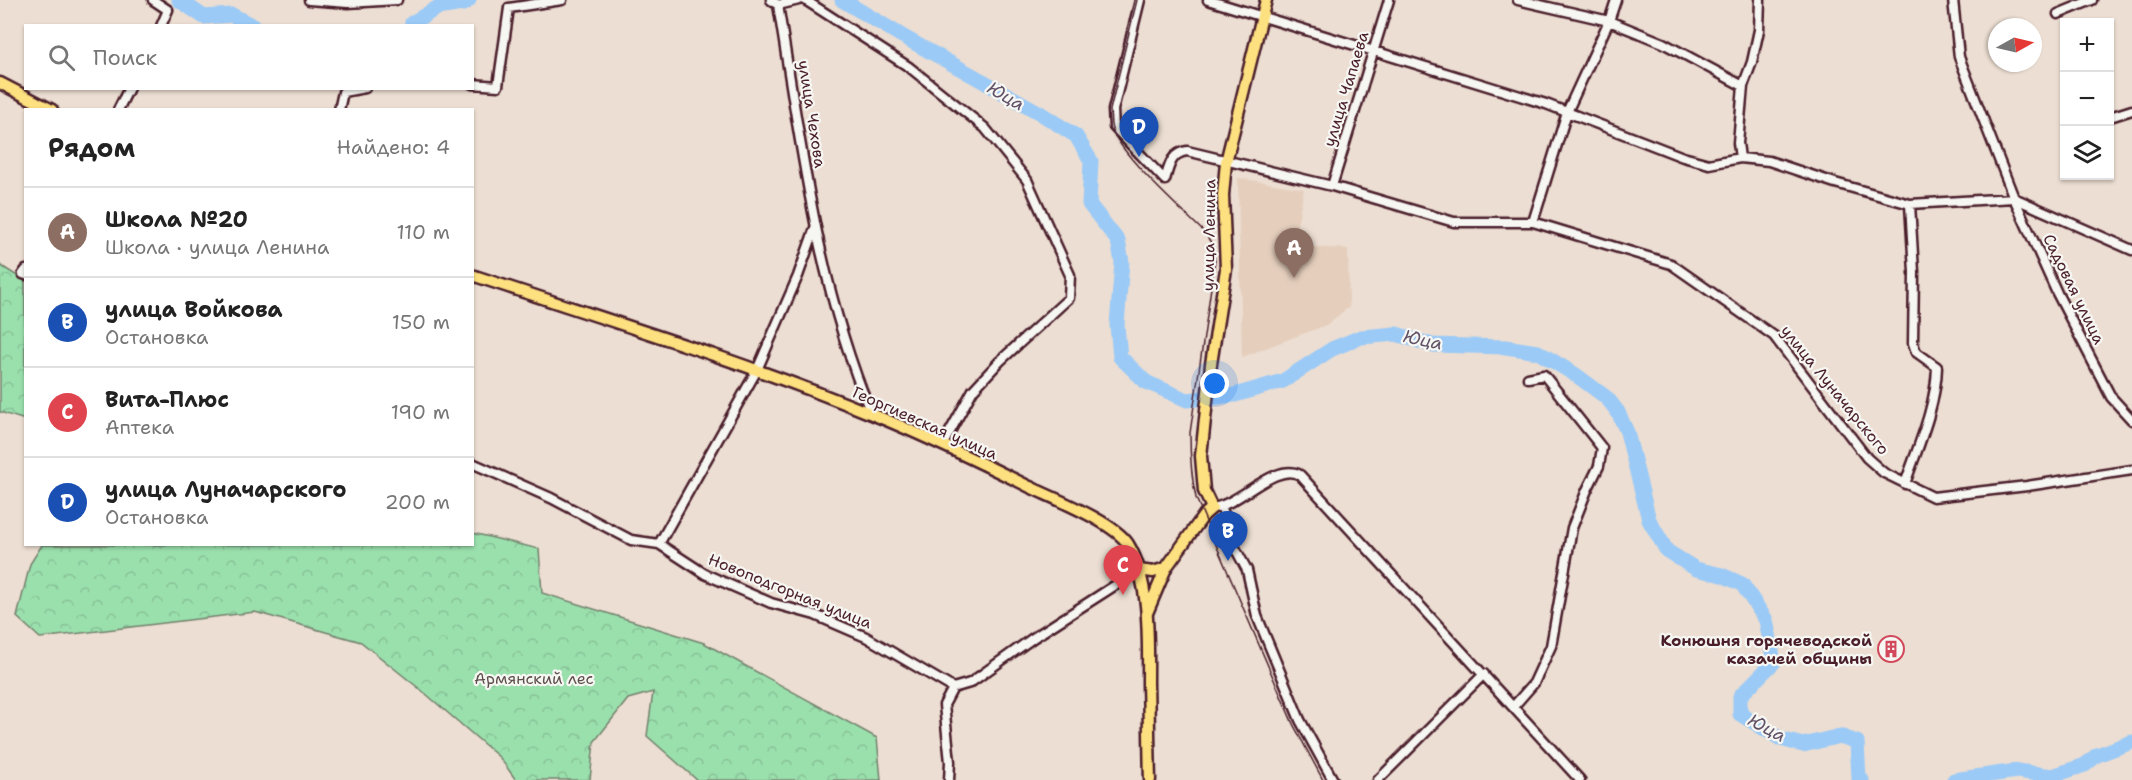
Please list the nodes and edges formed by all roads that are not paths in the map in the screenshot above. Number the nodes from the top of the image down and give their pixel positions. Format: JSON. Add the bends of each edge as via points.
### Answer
{"nodes":[{"id":1,"x":153,"y":0,"type":"edge"},
{"id":2,"x":309,"y":0,"type":"edge"},
{"id":3,"x":397,"y":0,"type":"edge"},
{"id":4,"x":562,"y":0,"type":"edge"},
{"id":5,"x":799,"y":0,"type":"edge"},
{"id":6,"x":806,"y":0,"type":"edge"},
{"id":7,"x":1140,"y":0,"type":"edge"},
{"id":8,"x":1208,"y":0,"type":"edge"},
{"id":9,"x":1266,"y":0,"type":"edge"},
{"id":10,"x":1389,"y":0,"type":"edge"},
{"id":11,"x":1616,"y":0,"type":"edge"},
{"id":12,"x":1760,"y":0,"type":"edge"},
{"id":13,"x":1953,"y":0,"type":"edge"},
{"id":14,"x":2092,"y":0,"type":"edge"},
{"id":15,"x":1523,"y":1,"type":"edge"},
{"id":16,"x":775,"y":3,"type":"edge"},
{"id":17,"x":2058,"y":14,"type":"dead end"},
{"id":18,"x":1261,"y":16,"type":"junction"},
{"id":19,"x":1609,"y":21,"type":"junction"},
{"id":20,"x":161,"y":24,"type":"edge"},
{"id":21,"x":1374,"y":51,"type":"junction"},
{"id":22,"x":0,"y":83,"type":"edge"},
{"id":23,"x":474,"y":84,"type":"edge"},
{"id":24,"x":1743,"y":86,"type":"junction"},
{"id":25,"x":128,"y":90,"type":"edge"},
{"id":26,"x":354,"y":90,"type":"edge"},
{"id":27,"x":48,"y":108,"type":"edge"},
{"id":28,"x":119,"y":108,"type":"edge"},
{"id":29,"x":339,"y":108,"type":"edge"},
{"id":30,"x":2132,"y":110,"type":"edge"},
{"id":31,"x":1567,"y":112,"type":"junction"},
{"id":32,"x":2114,"y":115,"type":"edge"},
{"id":33,"x":1740,"y":158,"type":"junction"},
{"id":34,"x":1226,"y":162,"type":"junction"},
{"id":35,"x":1332,"y":186,"type":"junction"},
{"id":36,"x":2014,"y":198,"type":"junction"},
{"id":37,"x":1910,"y":204,"type":"junction"},
{"id":38,"x":1533,"y":222,"type":"junction"},
{"id":39,"x":815,"y":228,"type":"junction"},
{"id":40,"x":2132,"y":250,"type":"edge"},
{"id":41,"x":474,"y":276,"type":"edge"},
{"id":42,"x":757,"y":370,"type":"junction"},
{"id":43,"x":1528,"y":378,"type":"dead end"},
{"id":44,"x":871,"y":413,"type":"junction"},
{"id":45,"x":2132,"y":420,"type":"edge"},
{"id":46,"x":943,"y":444,"type":"junction"},
{"id":47,"x":474,"y":464,"type":"edge"},
{"id":48,"x":2132,"y":470,"type":"edge"},
{"id":49,"x":1905,"y":484,"type":"junction"},
{"id":50,"x":1217,"y":508,"type":"junction"},
{"id":51,"x":659,"y":544,"type":"junction"},
{"id":52,"x":1166,"y":568,"type":"junction"},
{"id":53,"x":1139,"y":570,"type":"junction"},
{"id":54,"x":1147,"y":613,"type":"junction"},
{"id":55,"x":1484,"y":674,"type":"junction"},
{"id":56,"x":953,"y":688,"type":"junction"},
{"id":57,"x":1514,"y":707,"type":"junction"},
{"id":58,"x":950,"y":780,"type":"edge"},
{"id":59,"x":1150,"y":780,"type":"edge"},
{"id":60,"x":1333,"y":780,"type":"edge"},
{"id":61,"x":1378,"y":780,"type":"edge"},
{"id":62,"x":1580,"y":780,"type":"edge"}],
"edges":[{"from":1,"to":20,"type":"street","via":[[168,10]]},
{"from":2,"to":3,"type":"street"},
{"from":4,"to":23,"type":"street","via":[[510,8],[498,86]]},
{"from":5,"to":16,"type":"street"},
{"from":6,"to":46,"type":"street","via":[[909,67],[985,128],[1028,180],[1070,275],[1070,298],[973,390]]},
{"from":7,"to":34,"type":"street","name":"улица Луначарского","via":[[1113,110],[1114,127],[1164,180],[1179,152]]},
{"from":8,"to":18,"type":"street"},
{"from":9,"to":18,"type":"main road","name":"улица Ленина"},
{"from":10,"to":21,"type":"street","name":"улица Чапаева"},
{"from":11,"to":19,"type":"street"},
{"from":12,"to":24,"type":"street","via":[[1759,30]]},
{"from":13,"to":36,"type":"street","name":"Садовая улица","via":[[1959,57]]},
{"from":14,"to":17,"type":"street"},
{"from":15,"to":19,"type":"street"},
{"from":16,"to":39,"type":"street","name":"улица Чехова"},
{"from":18,"to":21,"type":"street"},
{"from":18,"to":34,"type":"main road","name":"улица Ленина"},
{"from":19,"to":24,"type":"street","via":[[1663,43]]},
{"from":19,"to":31,"type":"street"},
{"from":21,"to":31,"type":"street"},
{"from":21,"to":35,"type":"street","name":"улица Чапаева"},
{"from":22,"to":27,"type":"main road"},
{"from":24,"to":33,"type":"street"},
{"from":25,"to":28,"type":"street"},
{"from":26,"to":29,"type":"street","via":[[343,92]]},
{"from":30,"to":32,"type":"street"},
{"from":31,"to":33,"type":"street","via":[[1709,164]]},
{"from":31,"to":38,"type":"street"},
{"from":33,"to":37,"type":"street","via":[[1769,161]]},
{"from":34,"to":35,"type":"street","name":"улица Луначарского"},
{"from":34,"to":50,"type":"main road","name":"улица Ленина","via":[[1226,269],[1201,456],[1204,491]]},
{"from":35,"to":38,"type":"street","name":"улица Луначарского","via":[[1454,222]]},
{"from":36,"to":37,"type":"street"},
{"from":36,"to":40,"type":"street","name":"Садовая улица"},
{"from":36,"to":45,"type":"street","name":"Садовая улица","via":[[2111,397]]},
{"from":37,"to":49,"type":"street","via":[[1913,343],[1916,352],[1938,367],[1928,417]]},
{"from":38,"to":49,"type":"street","name":"улица Луначарского","via":[[1671,264],[1765,329],[1867,458]]},
{"from":39,"to":42,"type":"street","name":"улица Чехова"},
{"from":39,"to":44,"type":"street","name":"улица Чехова","via":[[841,335]]},
{"from":41,"to":42,"type":"main road","name":"Георгиевская улица"},
{"from":42,"to":44,"type":"main road","name":"Георгиевская улица"},
{"from":42,"to":51,"type":"street"},
{"from":43,"to":57,"type":"street","via":[[1544,375],[1602,448],[1599,466],[1572,528],[1551,646],[1534,683]]},
{"from":44,"to":46,"type":"main road","name":"Георгиевская улица"},
{"from":46,"to":53,"type":"main road","name":"Георгиевская улица","via":[[1115,531],[1128,543]]},
{"from":47,"to":51,"type":"street","name":"Новоподгорная улица","via":[[631,540]]},
{"from":48,"to":49,"type":"street","name":"улица Луначарского","via":[[1933,497]]},
{"from":50,"to":52,"type":"main road","via":[[1204,515]]},
{"from":50,"to":55,"type":"street","via":[[1277,475],[1300,475]]},
{"from":50,"to":60,"type":"street","via":[[1247,570],[1257,616],[1300,720]]},
{"from":51,"to":56,"type":"street","name":"Новоподгорная улица","via":[[705,574],[866,637]]},
{"from":52,"to":53,"type":"main road","via":[[1153,572]]},
{"from":52,"to":54,"type":"main road"},
{"from":53,"to":54,"type":"main road","name":"Георгиевская улица"},
{"from":53,"to":56,"type":"street","via":[[970,683]]},
{"from":54,"to":59,"type":"main road","name":"Георгиевская улица"},
{"from":55,"to":57,"type":"street"},
{"from":55,"to":61,"type":"street"},
{"from":56,"to":58,"type":"street","via":[[944,705]]},
{"from":57,"to":62,"type":"street"}]}
